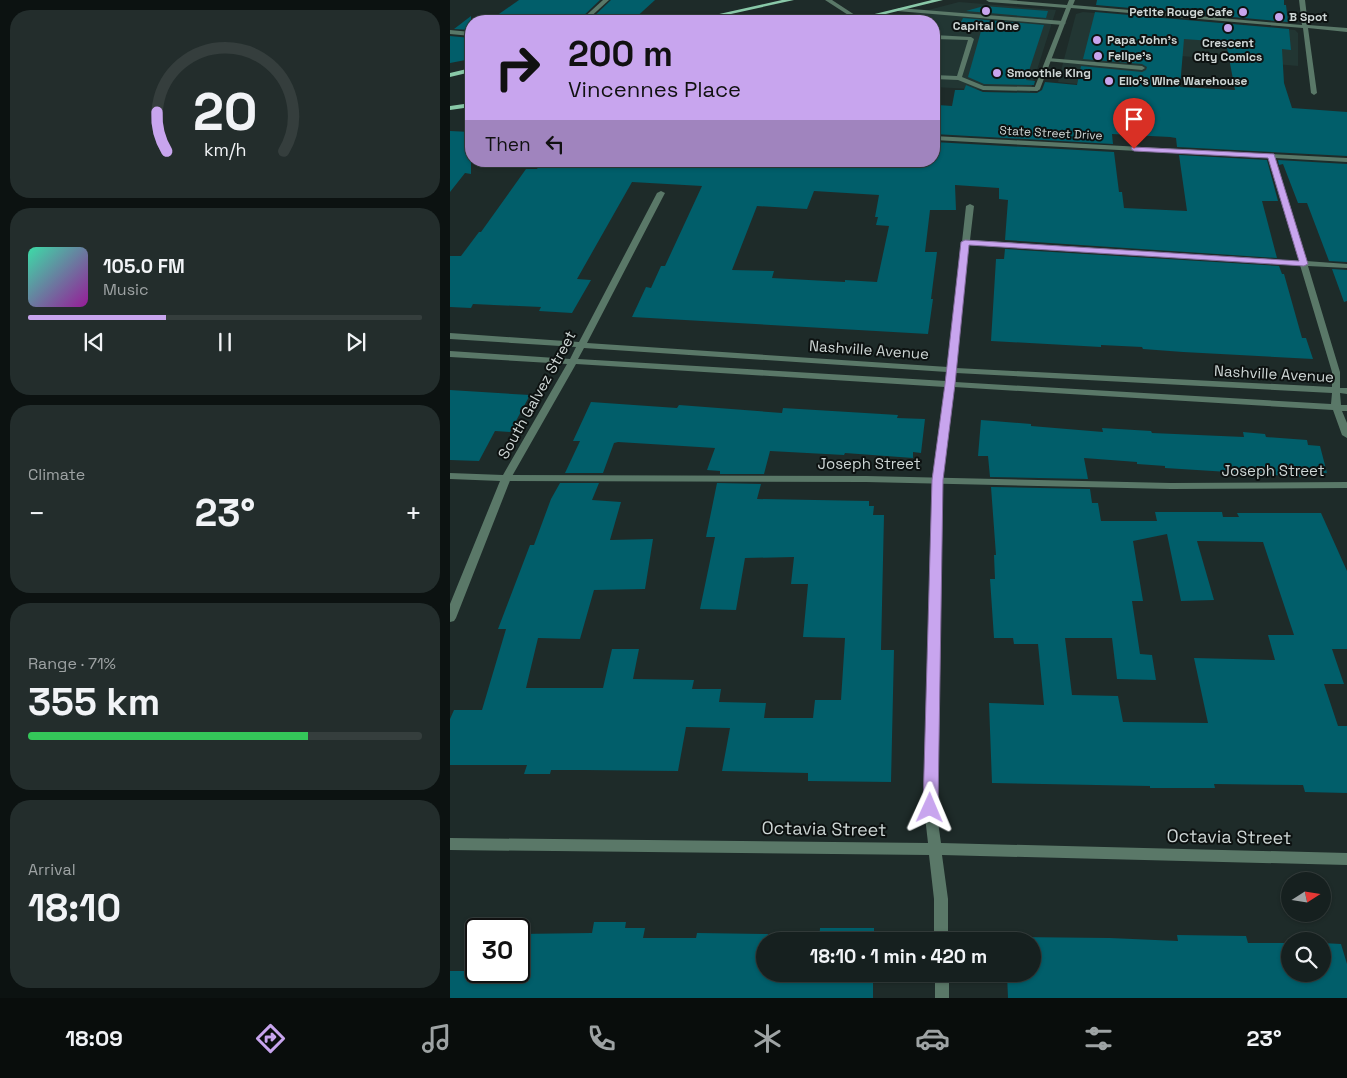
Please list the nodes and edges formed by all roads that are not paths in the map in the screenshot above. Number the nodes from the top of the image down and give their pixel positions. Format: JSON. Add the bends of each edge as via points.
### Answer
{"nodes":[{"id":1,"x":606,"y":0,"type":"edge"},
{"id":2,"x":791,"y":0,"type":"edge"},
{"id":3,"x":828,"y":0,"type":"edge"},
{"id":4,"x":940,"y":0,"type":"edge"},
{"id":5,"x":989,"y":0,"type":"edge"},
{"id":6,"x":1072,"y":0,"type":"edge"},
{"id":7,"x":1302,"y":0,"type":"edge"},
{"id":8,"x":1069,"y":7,"type":"junction"},
{"id":9,"x":899,"y":10,"type":"junction"},
{"id":10,"x":590,"y":15,"type":"edge"},
{"id":11,"x":720,"y":15,"type":"edge"},
{"id":12,"x":851,"y":15,"type":"edge"},
{"id":13,"x":879,"y":15,"type":"edge"},
{"id":14,"x":1063,"y":23,"type":"junction"},
{"id":15,"x":1306,"y":27,"type":"junction"},
{"id":16,"x":1347,"y":30,"type":"edge"},
{"id":17,"x":450,"y":32,"type":"edge"},
{"id":18,"x":465,"y":33,"type":"edge"},
{"id":19,"x":940,"y":37,"type":"edge"},
{"id":20,"x":1048,"y":60,"type":"junction"},
{"id":21,"x":1142,"y":68,"type":"dead end"},
{"id":22,"x":465,"y":71,"type":"edge"},
{"id":23,"x":450,"y":75,"type":"edge"},
{"id":24,"x":940,"y":77,"type":"edge"},
{"id":25,"x":959,"y":78,"type":"junction"},
{"id":26,"x":1314,"y":93,"type":"dead end"},
{"id":27,"x":465,"y":106,"type":"edge"},
{"id":28,"x":450,"y":108,"type":"edge"},
{"id":29,"x":940,"y":138,"type":"edge"},
{"id":30,"x":1271,"y":156,"type":"junction"},
{"id":31,"x":1347,"y":160,"type":"edge"},
{"id":32,"x":661,"y":193,"type":"dead end"},
{"id":33,"x":970,"y":206,"type":"dead end"},
{"id":34,"x":965,"y":242,"type":"junction"},
{"id":35,"x":1304,"y":264,"type":"junction"},
{"id":36,"x":1347,"y":266,"type":"edge"},
{"id":37,"x":450,"y":336,"type":"edge"},
{"id":38,"x":582,"y":345,"type":"junction"},
{"id":39,"x":450,"y":354,"type":"edge"},
{"id":40,"x":573,"y":361,"type":"junction"},
{"id":41,"x":952,"y":370,"type":"junction"},
{"id":42,"x":950,"y":384,"type":"junction"},
{"id":43,"x":1336,"y":391,"type":"junction"},
{"id":44,"x":1347,"y":392,"type":"edge"},
{"id":45,"x":1336,"y":407,"type":"junction"},
{"id":46,"x":1347,"y":408,"type":"edge"},
{"id":47,"x":1347,"y":435,"type":"edge"},
{"id":48,"x":450,"y":476,"type":"edge"},
{"id":49,"x":506,"y":478,"type":"junction"},
{"id":50,"x":937,"y":480,"type":"junction"},
{"id":51,"x":1347,"y":485,"type":"edge"},
{"id":52,"x":450,"y":618,"type":"edge"},
{"id":53,"x":450,"y":844,"type":"edge"},
{"id":54,"x":935,"y":849,"type":"junction"},
{"id":55,"x":1347,"y":859,"type":"edge"},
{"id":56,"x":941,"y":932,"type":"edge"},
{"id":57,"x":942,"y":982,"type":"edge"},
{"id":58,"x":942,"y":998,"type":"edge"}],
"edges":[{"from":1,"to":10,"type":"street"},
{"from":2,"to":11,"type":"main road"},
{"from":3,"to":12,"type":"street"},
{"from":4,"to":9,"type":"main road"},
{"from":5,"to":8,"type":"street"},
{"from":6,"to":8,"type":"street"},
{"from":7,"to":15,"type":"street"},
{"from":8,"to":14,"type":"street"},
{"from":8,"to":15,"type":"street"},
{"from":9,"to":13,"type":"main road"},
{"from":9,"to":14,"type":"street"},
{"from":14,"to":20,"type":"street"},
{"from":15,"to":16,"type":"street"},
{"from":15,"to":26,"type":"street"},
{"from":17,"to":18,"type":"street"},
{"from":19,"to":25,"type":"street","via":[[971,39]]},
{"from":20,"to":21,"type":"street"},
{"from":20,"to":25,"type":"street","via":[[1037,89],[983,88]]},
{"from":22,"to":23,"type":"main road"},
{"from":24,"to":25,"type":"street"},
{"from":27,"to":28,"type":"main road"},
{"from":29,"to":30,"type":"street","name":"State Street Drive"},
{"from":30,"to":31,"type":"street","name":"State Street Drive"},
{"from":30,"to":35,"type":"street"},
{"from":32,"to":38,"type":"street","name":"South Galvez Street"},
{"from":33,"to":34,"type":"street"},
{"from":34,"to":35,"type":"street"},
{"from":34,"to":41,"type":"street"},
{"from":35,"to":36,"type":"street"},
{"from":35,"to":43,"type":"street","via":[[1336,372]]},
{"from":37,"to":38,"type":"street","name":"Nashville Avenue"},
{"from":38,"to":40,"type":"street","name":"South Galvez Street"},
{"from":38,"to":41,"type":"street","name":"Nashville Avenue"},
{"from":39,"to":40,"type":"street","name":"Nashville Avenue"},
{"from":40,"to":42,"type":"street","name":"Nashville Avenue"},
{"from":40,"to":49,"type":"street","name":"South Galvez Street"},
{"from":41,"to":42,"type":"street"},
{"from":41,"to":43,"type":"street","name":"Nashville Avenue"},
{"from":42,"to":45,"type":"street","name":"Nashville Avenue"},
{"from":42,"to":50,"type":"street"},
{"from":43,"to":44,"type":"street","name":"Nashville Avenue"},
{"from":43,"to":45,"type":"street"},
{"from":45,"to":46,"type":"street","name":"Nashville Avenue"},
{"from":45,"to":47,"type":"street"},
{"from":48,"to":49,"type":"street","name":"Joseph Street"},
{"from":49,"to":50,"type":"street","name":"Joseph Street"},
{"from":49,"to":52,"type":"street","name":"South Galvez Street"},
{"from":50,"to":51,"type":"street","name":"Joseph Street","via":[[1171,486]]},
{"from":50,"to":54,"type":"street","via":[[930,808]]},
{"from":53,"to":54,"type":"street","name":"Octavia Street"},
{"from":54,"to":55,"type":"street","name":"Octavia Street"},
{"from":54,"to":56,"type":"street"},
{"from":57,"to":58,"type":"street"}]}
